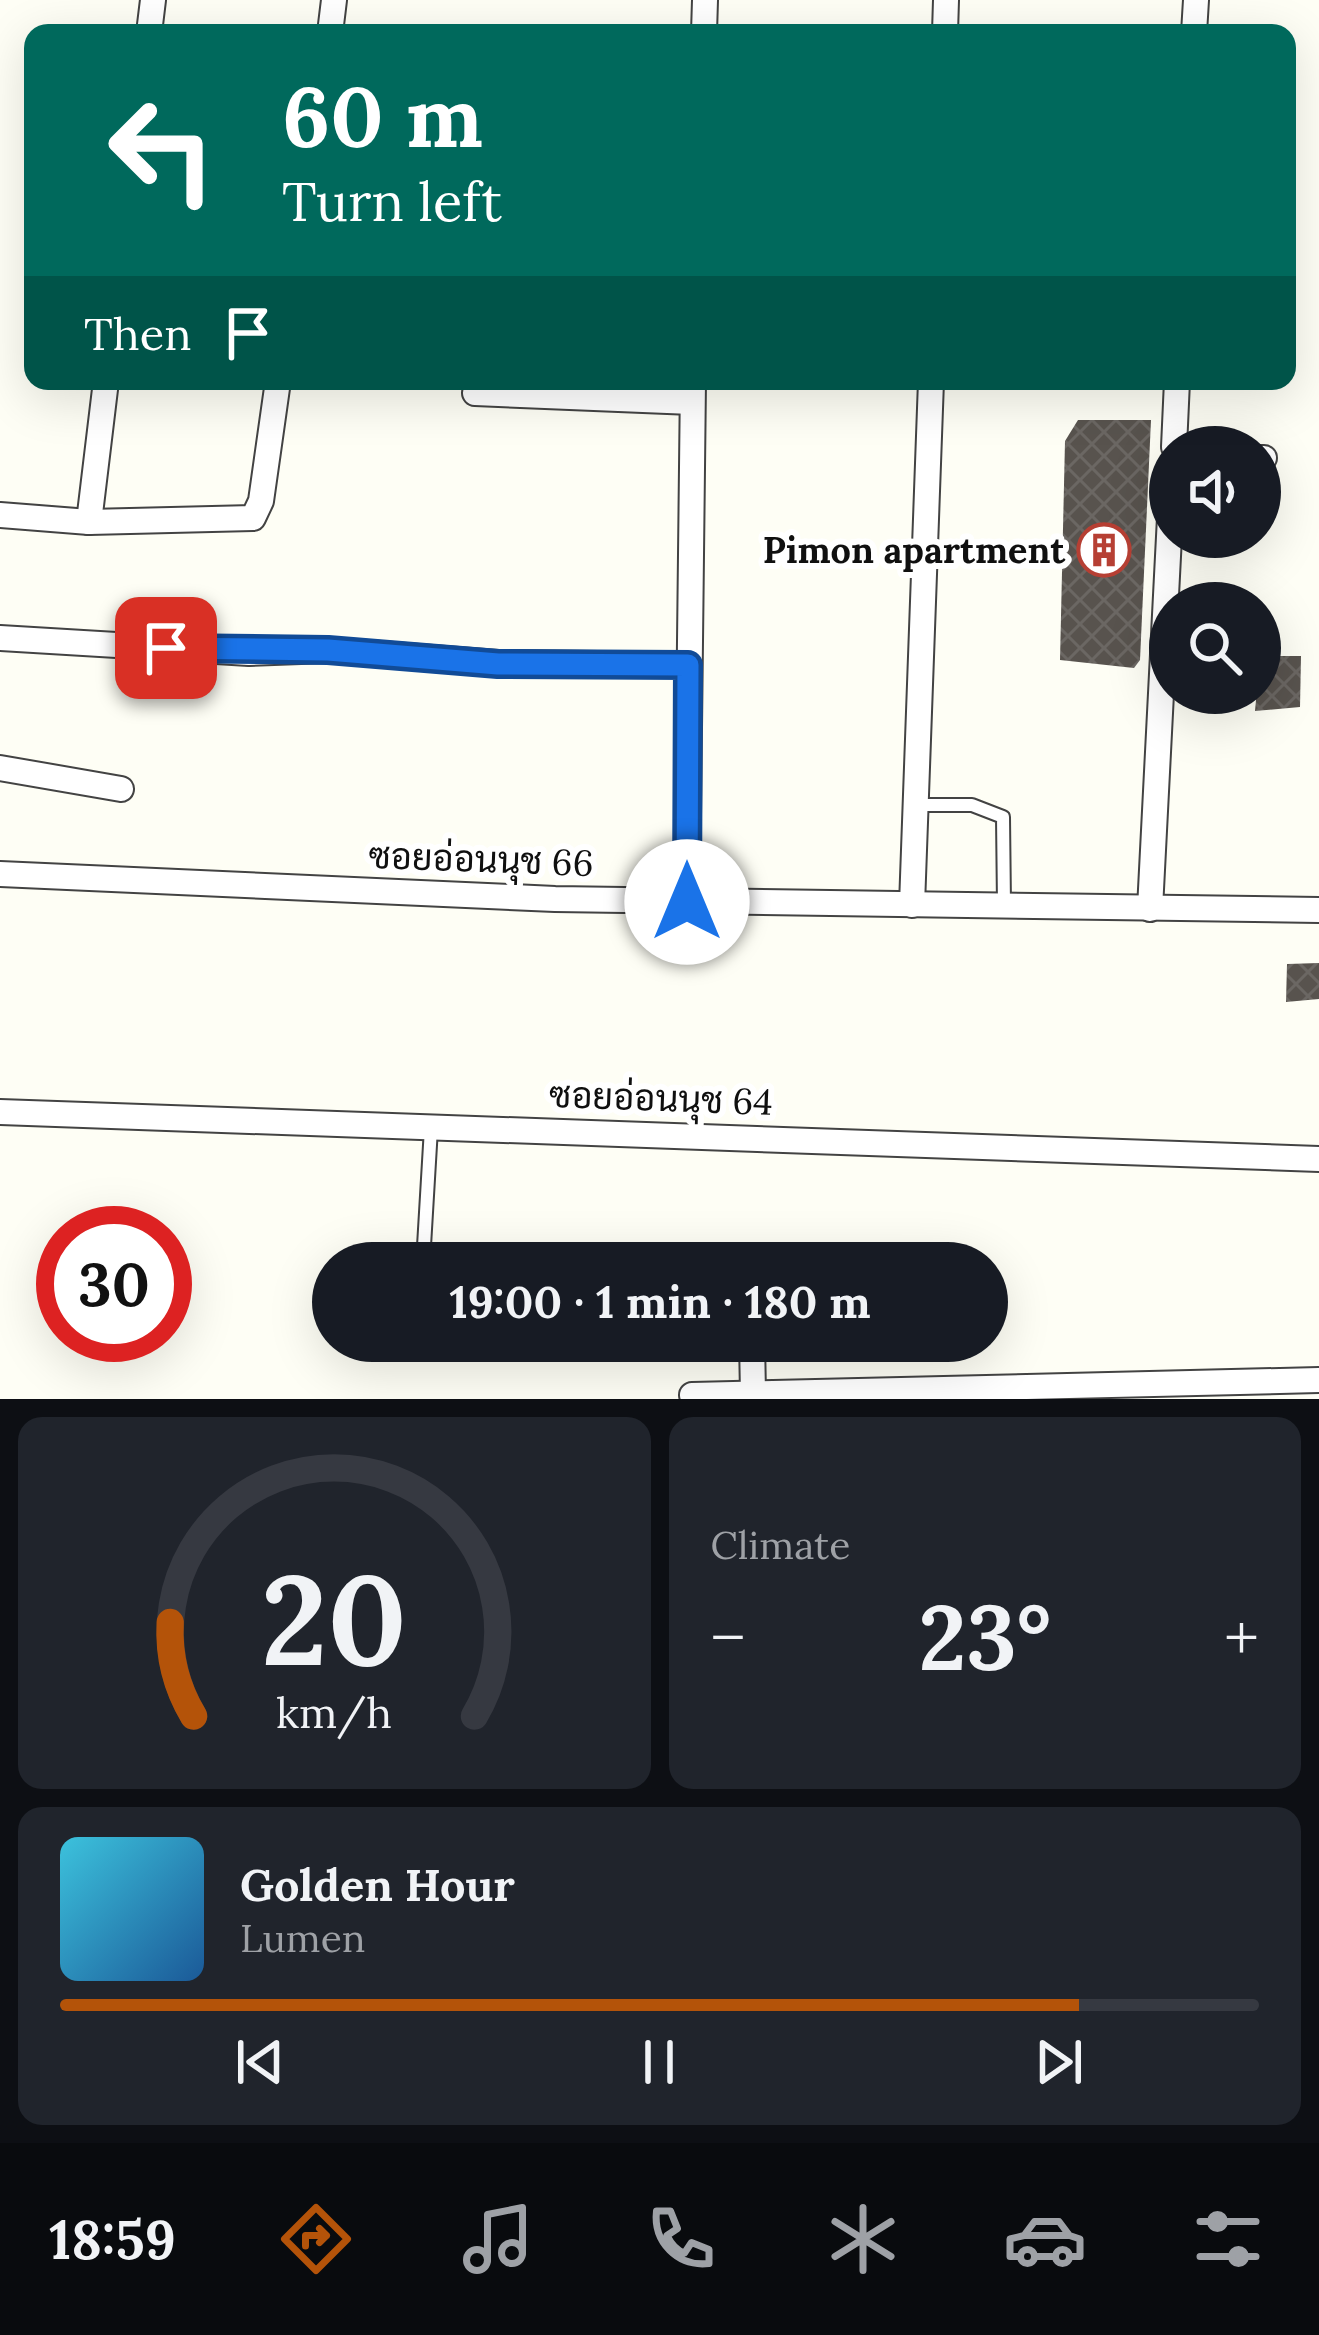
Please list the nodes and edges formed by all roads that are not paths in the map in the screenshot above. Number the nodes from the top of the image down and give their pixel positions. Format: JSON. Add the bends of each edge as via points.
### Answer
{"nodes":[{"id":1,"x":105,"y":390,"type":"edge"},
{"id":2,"x":277,"y":390,"type":"edge"},
{"id":3,"x":932,"y":390,"type":"edge"},
{"id":4,"x":1177,"y":390,"type":"edge"},
{"id":5,"x":692,"y":391,"type":"edge"},
{"id":6,"x":475,"y":393,"type":"dead end"},
{"id":7,"x":1175,"y":426,"type":"edge"},
{"id":8,"x":0,"y":515,"type":"edge"},
{"id":9,"x":88,"y":522,"type":"junction"},
{"id":10,"x":1168,"y":558,"type":"edge"},
{"id":11,"x":0,"y":638,"type":"edge"},
{"id":12,"x":688,"y":665,"type":"junction"},
{"id":13,"x":0,"y":768,"type":"edge"},
{"id":14,"x":121,"y":789,"type":"dead end"},
{"id":15,"x":916,"y":805,"type":"junction"},
{"id":16,"x":0,"y":874,"type":"edge"},
{"id":17,"x":687,"y":902,"type":"junction"},
{"id":18,"x":912,"y":905,"type":"junction"},
{"id":19,"x":1004,"y":907,"type":"junction"},
{"id":20,"x":1150,"y":909,"type":"junction"},
{"id":21,"x":1319,"y":910,"type":"edge"},
{"id":22,"x":0,"y":1112,"type":"edge"},
{"id":23,"x":431,"y":1127,"type":"junction"},
{"id":24,"x":1319,"y":1159,"type":"edge"},
{"id":25,"x":424,"y":1242,"type":"edge"},
{"id":26,"x":752,"y":1362,"type":"edge"},
{"id":27,"x":1319,"y":1380,"type":"edge"},
{"id":28,"x":753,"y":1394,"type":"junction"},
{"id":29,"x":692,"y":1395,"type":"dead end"}],
"edges":[{"from":1,"to":9,"type":"street"},
{"from":2,"to":9,"type":"street","via":[[253,518]]},
{"from":3,"to":15,"type":"street"},
{"from":4,"to":7,"type":"street"},
{"from":5,"to":6,"type":"street"},
{"from":5,"to":12,"type":"street"},
{"from":8,"to":9,"type":"street"},
{"from":10,"to":20,"type":"street"},
{"from":11,"to":12,"type":"street","via":[[498,664]]},
{"from":12,"to":17,"type":"street"},
{"from":13,"to":14,"type":"street"},
{"from":15,"to":18,"type":"street"},
{"from":15,"to":19,"type":"lane","via":[[972,805],[1003,817]]},
{"from":16,"to":17,"type":"street","name":"ซอยอ่อนนุช 66"},
{"from":17,"to":18,"type":"street","name":"ซอยอ่อนนุช 66"},
{"from":18,"to":19,"type":"street","name":"ซอยอ่อนนุช 66"},
{"from":19,"to":20,"type":"street","name":"ซอยอ่อนนุช 66"},
{"from":20,"to":21,"type":"street","name":"ซอยอ่อนนุช 66"},
{"from":22,"to":23,"type":"street","name":"ซอยอ่อนนุช 64"},
{"from":23,"to":24,"type":"street","name":"ซอยอ่อนนุช 64"},
{"from":23,"to":25,"type":"lane"},
{"from":26,"to":28,"type":"street"},
{"from":27,"to":28,"type":"street"},
{"from":28,"to":29,"type":"street"}]}
